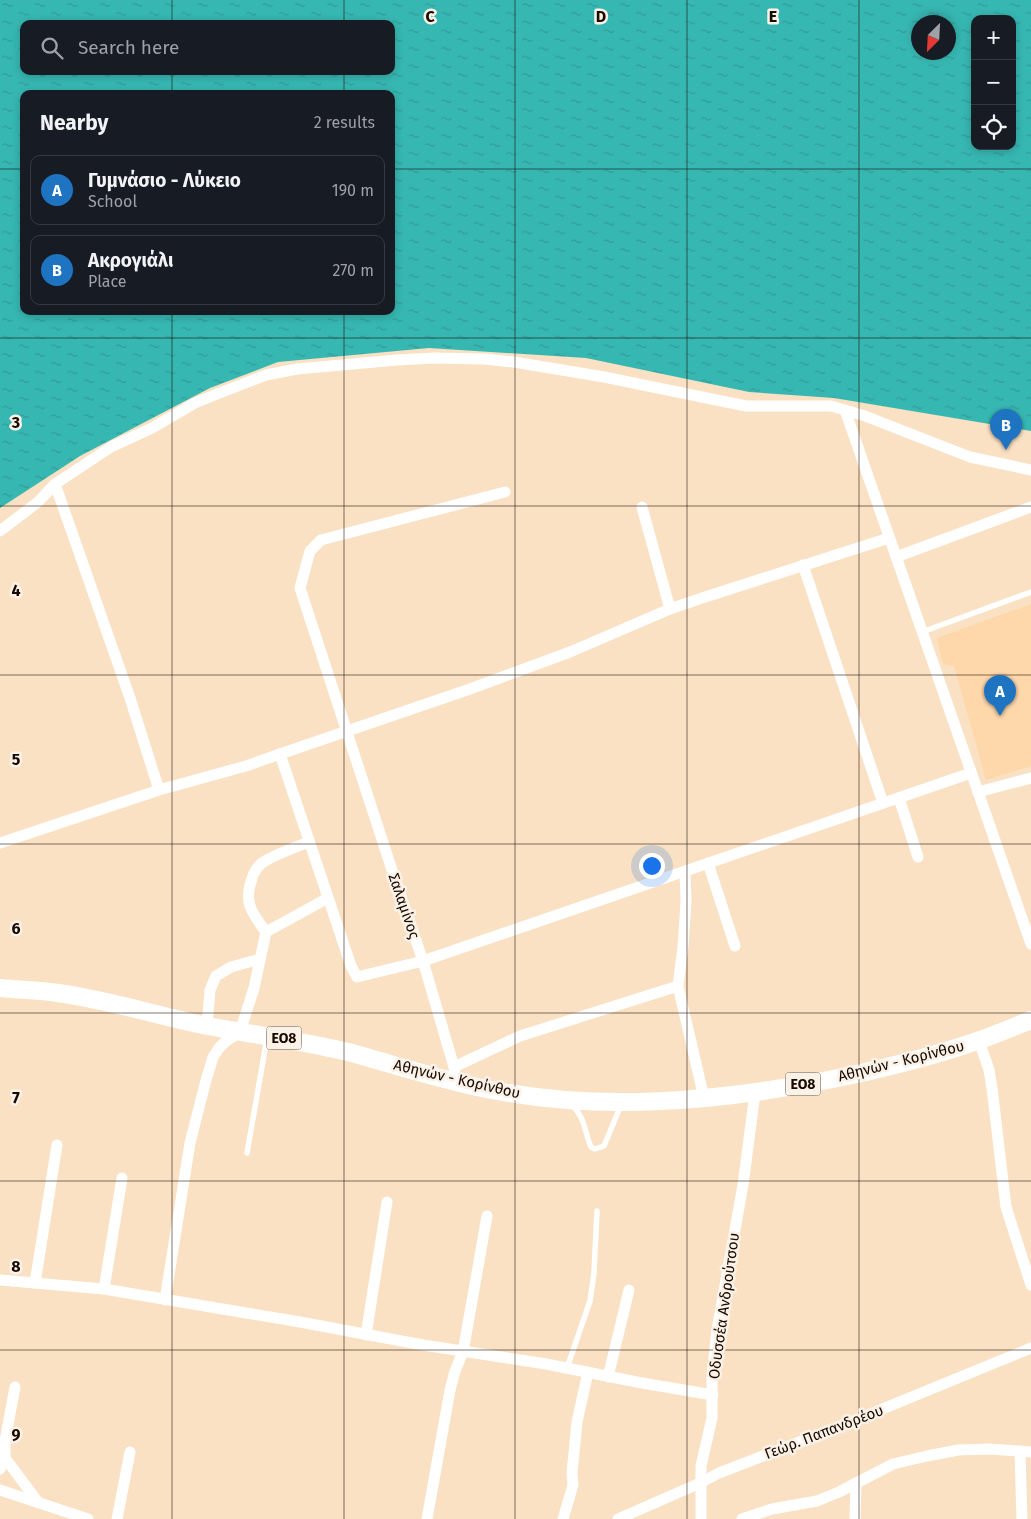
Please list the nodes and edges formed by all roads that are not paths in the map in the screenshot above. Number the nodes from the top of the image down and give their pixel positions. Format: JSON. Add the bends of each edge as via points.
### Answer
{"nodes":[{"id":1,"x":844,"y":410,"type":"junction"},
{"id":2,"x":1031,"y":470,"type":"edge"},
{"id":3,"x":55,"y":484,"type":"junction"},
{"id":4,"x":505,"y":492,"type":"dead end"},
{"id":5,"x":642,"y":507,"type":"dead end"},
{"id":6,"x":1031,"y":507,"type":"edge"},
{"id":7,"x":0,"y":531,"type":"edge"},
{"id":8,"x":889,"y":538,"type":"junction"},
{"id":9,"x":896,"y":557,"type":"junction"},
{"id":10,"x":803,"y":565,"type":"junction"},
{"id":11,"x":1031,"y":592,"type":"edge"},
{"id":12,"x":670,"y":609,"type":"junction"},
{"id":13,"x":922,"y":632,"type":"junction"},
{"id":14,"x":347,"y":732,"type":"junction"},
{"id":15,"x":280,"y":754,"type":"junction"},
{"id":16,"x":971,"y":773,"type":"junction"},
{"id":17,"x":1031,"y":778,"type":"edge"},
{"id":18,"x":159,"y":790,"type":"junction"},
{"id":19,"x":978,"y":792,"type":"junction"},
{"id":20,"x":899,"y":798,"type":"junction"},
{"id":21,"x":883,"y":803,"type":"junction"},
{"id":22,"x":309,"y":842,"type":"junction"},
{"id":23,"x":0,"y":843,"type":"edge"},
{"id":24,"x":918,"y":857,"type":"dead end"},
{"id":25,"x":708,"y":863,"type":"junction"},
{"id":26,"x":685,"y":871,"type":"junction"},
{"id":27,"x":328,"y":898,"type":"junction"},
{"id":28,"x":266,"y":932,"type":"junction"},
{"id":29,"x":1031,"y":944,"type":"edge"},
{"id":30,"x":735,"y":946,"type":"dead end"},
{"id":31,"x":260,"y":959,"type":"junction"},
{"id":32,"x":423,"y":961,"type":"junction"},
{"id":33,"x":678,"y":986,"type":"junction"},
{"id":34,"x":0,"y":988,"type":"edge"},
{"id":35,"x":1031,"y":1020,"type":"edge"},
{"id":36,"x":206,"y":1026,"type":"junction"},
{"id":37,"x":240,"y":1032,"type":"junction"},
{"id":38,"x":267,"y":1036,"type":"junction"},
{"id":39,"x":980,"y":1041,"type":"junction"},
{"id":40,"x":455,"y":1074,"type":"junction"},
{"id":41,"x":755,"y":1093,"type":"junction"},
{"id":42,"x":704,"y":1098,"type":"junction"},
{"id":43,"x":567,"y":1100,"type":"junction"},
{"id":44,"x":624,"y":1101,"type":"junction"},
{"id":45,"x":57,"y":1145,"type":"dead end"},
{"id":46,"x":247,"y":1153,"type":"dead end"},
{"id":47,"x":122,"y":1178,"type":"dead end"},
{"id":48,"x":387,"y":1202,"type":"dead end"},
{"id":49,"x":597,"y":1211,"type":"dead end"},
{"id":50,"x":487,"y":1216,"type":"dead end"},
{"id":51,"x":0,"y":1280,"type":"edge"},
{"id":52,"x":35,"y":1283,"type":"junction"},
{"id":53,"x":1031,"y":1284,"type":"edge"},
{"id":54,"x":104,"y":1290,"type":"junction"},
{"id":55,"x":629,"y":1290,"type":"dead end"},
{"id":56,"x":166,"y":1300,"type":"junction"},
{"id":57,"x":366,"y":1335,"type":"junction"},
{"id":58,"x":1031,"y":1348,"type":"edge"},
{"id":59,"x":463,"y":1352,"type":"junction"},
{"id":60,"x":567,"y":1368,"type":"junction"},
{"id":61,"x":588,"y":1372,"type":"junction"},
{"id":62,"x":608,"y":1377,"type":"junction"},
{"id":63,"x":15,"y":1387,"type":"dead end"},
{"id":64,"x":713,"y":1395,"type":"junction"},
{"id":65,"x":130,"y":1452,"type":"dead end"},
{"id":66,"x":1025,"y":1452,"type":"edge"},
{"id":67,"x":3,"y":1464,"type":"edge"},
{"id":68,"x":700,"y":1483,"type":"junction"},
{"id":69,"x":856,"y":1483,"type":"junction"},
{"id":70,"x":0,"y":1490,"type":"edge"},
{"id":71,"x":38,"y":1502,"type":"junction"},
{"id":72,"x":88,"y":1519,"type":"edge"},
{"id":73,"x":117,"y":1519,"type":"edge"},
{"id":74,"x":427,"y":1519,"type":"edge"},
{"id":75,"x":564,"y":1519,"type":"edge"},
{"id":76,"x":618,"y":1519,"type":"edge"},
{"id":77,"x":701,"y":1519,"type":"edge"},
{"id":78,"x":742,"y":1519,"type":"edge"},
{"id":79,"x":855,"y":1519,"type":"edge"},
{"id":80,"x":1022,"y":1519,"type":"edge"}],
"edges":[{"from":1,"to":2,"type":"street","via":[[970,457]]},
{"from":1,"to":3,"type":"street","via":[[818,405],[746,406],[604,377],[484,359],[434,358],[297,369],[266,375],[195,404],[112,448]]},
{"from":1,"to":8,"type":"street"},
{"from":3,"to":7,"type":"street","via":[[38,502]]},
{"from":3,"to":18,"type":"street"},
{"from":4,"to":14,"type":"street","name":"Σαλαμίνος","via":[[321,540],[310,552],[300,588]]},
{"from":5,"to":12,"type":"street"},
{"from":6,"to":9,"type":"street"},
{"from":8,"to":9,"type":"street"},
{"from":8,"to":10,"type":"street"},
{"from":9,"to":13,"type":"street"},
{"from":10,"to":12,"type":"street"},
{"from":10,"to":21,"type":"street"},
{"from":11,"to":13,"type":"lane"},
{"from":12,"to":14,"type":"street","via":[[570,652]]},
{"from":13,"to":16,"type":"street"},
{"from":14,"to":15,"type":"street"},
{"from":14,"to":32,"type":"street","name":"Σαλαμίνος"},
{"from":15,"to":18,"type":"street"},
{"from":15,"to":22,"type":"street"},
{"from":16,"to":19,"type":"street"},
{"from":16,"to":20,"type":"street"},
{"from":17,"to":19,"type":"street"},
{"from":18,"to":23,"type":"street"},
{"from":19,"to":29,"type":"street"},
{"from":20,"to":21,"type":"street"},
{"from":20,"to":24,"type":"street"},
{"from":21,"to":25,"type":"street"},
{"from":22,"to":27,"type":"street"},
{"from":22,"to":28,"type":"street","via":[[261,863],[253,874],[248,903]]},
{"from":25,"to":26,"type":"street"},
{"from":25,"to":30,"type":"street"},
{"from":26,"to":32,"type":"street"},
{"from":26,"to":33,"type":"street","via":[[686,900]]},
{"from":27,"to":28,"type":"street"},
{"from":27,"to":32,"type":"street","via":[[357,977]]},
{"from":28,"to":31,"type":"street"},
{"from":31,"to":36,"type":"street","via":[[231,967],[216,976],[210,990]]},
{"from":31,"to":37,"type":"street"},
{"from":32,"to":40,"type":"street","name":"Σαλαμίνος"},
{"from":33,"to":40,"type":"street","via":[[520,1036]]},
{"from":33,"to":42,"type":"street"},
{"from":34,"to":36,"type":"main road","name":"Αθηνών - Κορίνθου","number":"ΕΟ8","via":[[88,998]]},
{"from":35,"to":39,"type":"main road","name":"Αθηνών - Κορίνθου","number":"ΕΟ8"},
{"from":36,"to":37,"type":"main road","name":"Αθηνών - Κορίνθου","number":"ΕΟ8"},
{"from":37,"to":38,"type":"main road","name":"Αθηνών - Κορίνθου","number":"ΕΟ8"},
{"from":37,"to":56,"type":"street","via":[[216,1052],[205,1084],[190,1143]]},
{"from":38,"to":40,"type":"main road","name":"Αθηνών - Κορίνθου","number":"ΕΟ8"},
{"from":38,"to":46,"type":"lane"},
{"from":39,"to":41,"type":"main road","name":"Αθηνών - Κορίνθου","number":"ΕΟ8","via":[[874,1070]]},
{"from":39,"to":53,"type":"street","via":[[992,1088],[1006,1207]]},
{"from":40,"to":43,"type":"main road","name":"Αθηνών - Κορίνθου","number":"ΕΟ8","via":[[491,1090]]},
{"from":41,"to":42,"type":"main road","name":"Αθηνών - Κορίνθου","number":"ΕΟ8"},
{"from":41,"to":64,"type":"street","name":"Οδυσσέα Ανδρούτσου","via":[[743,1185],[717,1330]]},
{"from":42,"to":44,"type":"main road","name":"Αθηνών - Κορίνθου","number":"ΕΟ8"},
{"from":43,"to":44,"type":"main road","name":"Αθηνών - Κορίνθου","number":"ΕΟ8"},
{"from":43,"to":44,"type":"lane","via":[[586,1125],[591,1147],[595,1149],[604,1146],[618,1108]]},
{"from":45,"to":52,"type":"street"},
{"from":47,"to":54,"type":"street"},
{"from":48,"to":57,"type":"street"},
{"from":49,"to":60,"type":"lane","via":[[590,1301]]},
{"from":50,"to":59,"type":"street"},
{"from":51,"to":52,"type":"street"},
{"from":52,"to":54,"type":"street"},
{"from":54,"to":56,"type":"street"},
{"from":55,"to":62,"type":"street"},
{"from":56,"to":57,"type":"street"},
{"from":57,"to":59,"type":"street"},
{"from":58,"to":68,"type":"street","name":"Γεώρ. Παπανδρέου"},
{"from":59,"to":60,"type":"street"},
{"from":59,"to":74,"type":"street","via":[[450,1390]]},
{"from":60,"to":61,"type":"street"},
{"from":61,"to":62,"type":"street"},
{"from":61,"to":75,"type":"street","via":[[577,1422],[573,1485]]},
{"from":62,"to":64,"type":"street"},
{"from":63,"to":67,"type":"street"},
{"from":64,"to":68,"type":"street","name":"Οδυσσέα Ανδρούτσου"},
{"from":65,"to":73,"type":"street"},
{"from":66,"to":69,"type":"street","via":[[958,1450],[893,1464]]},
{"from":66,"to":80,"type":"street"},
{"from":67,"to":71,"type":"street"},
{"from":68,"to":76,"type":"street","name":"Γεώρ. Παπανδρέου"},
{"from":68,"to":77,"type":"street","name":"Οδυσσέα Ανδρούτσου"},
{"from":69,"to":78,"type":"street","via":[[817,1501],[772,1509]]},
{"from":69,"to":79,"type":"street"},
{"from":70,"to":71,"type":"street"},
{"from":71,"to":72,"type":"street"}]}
